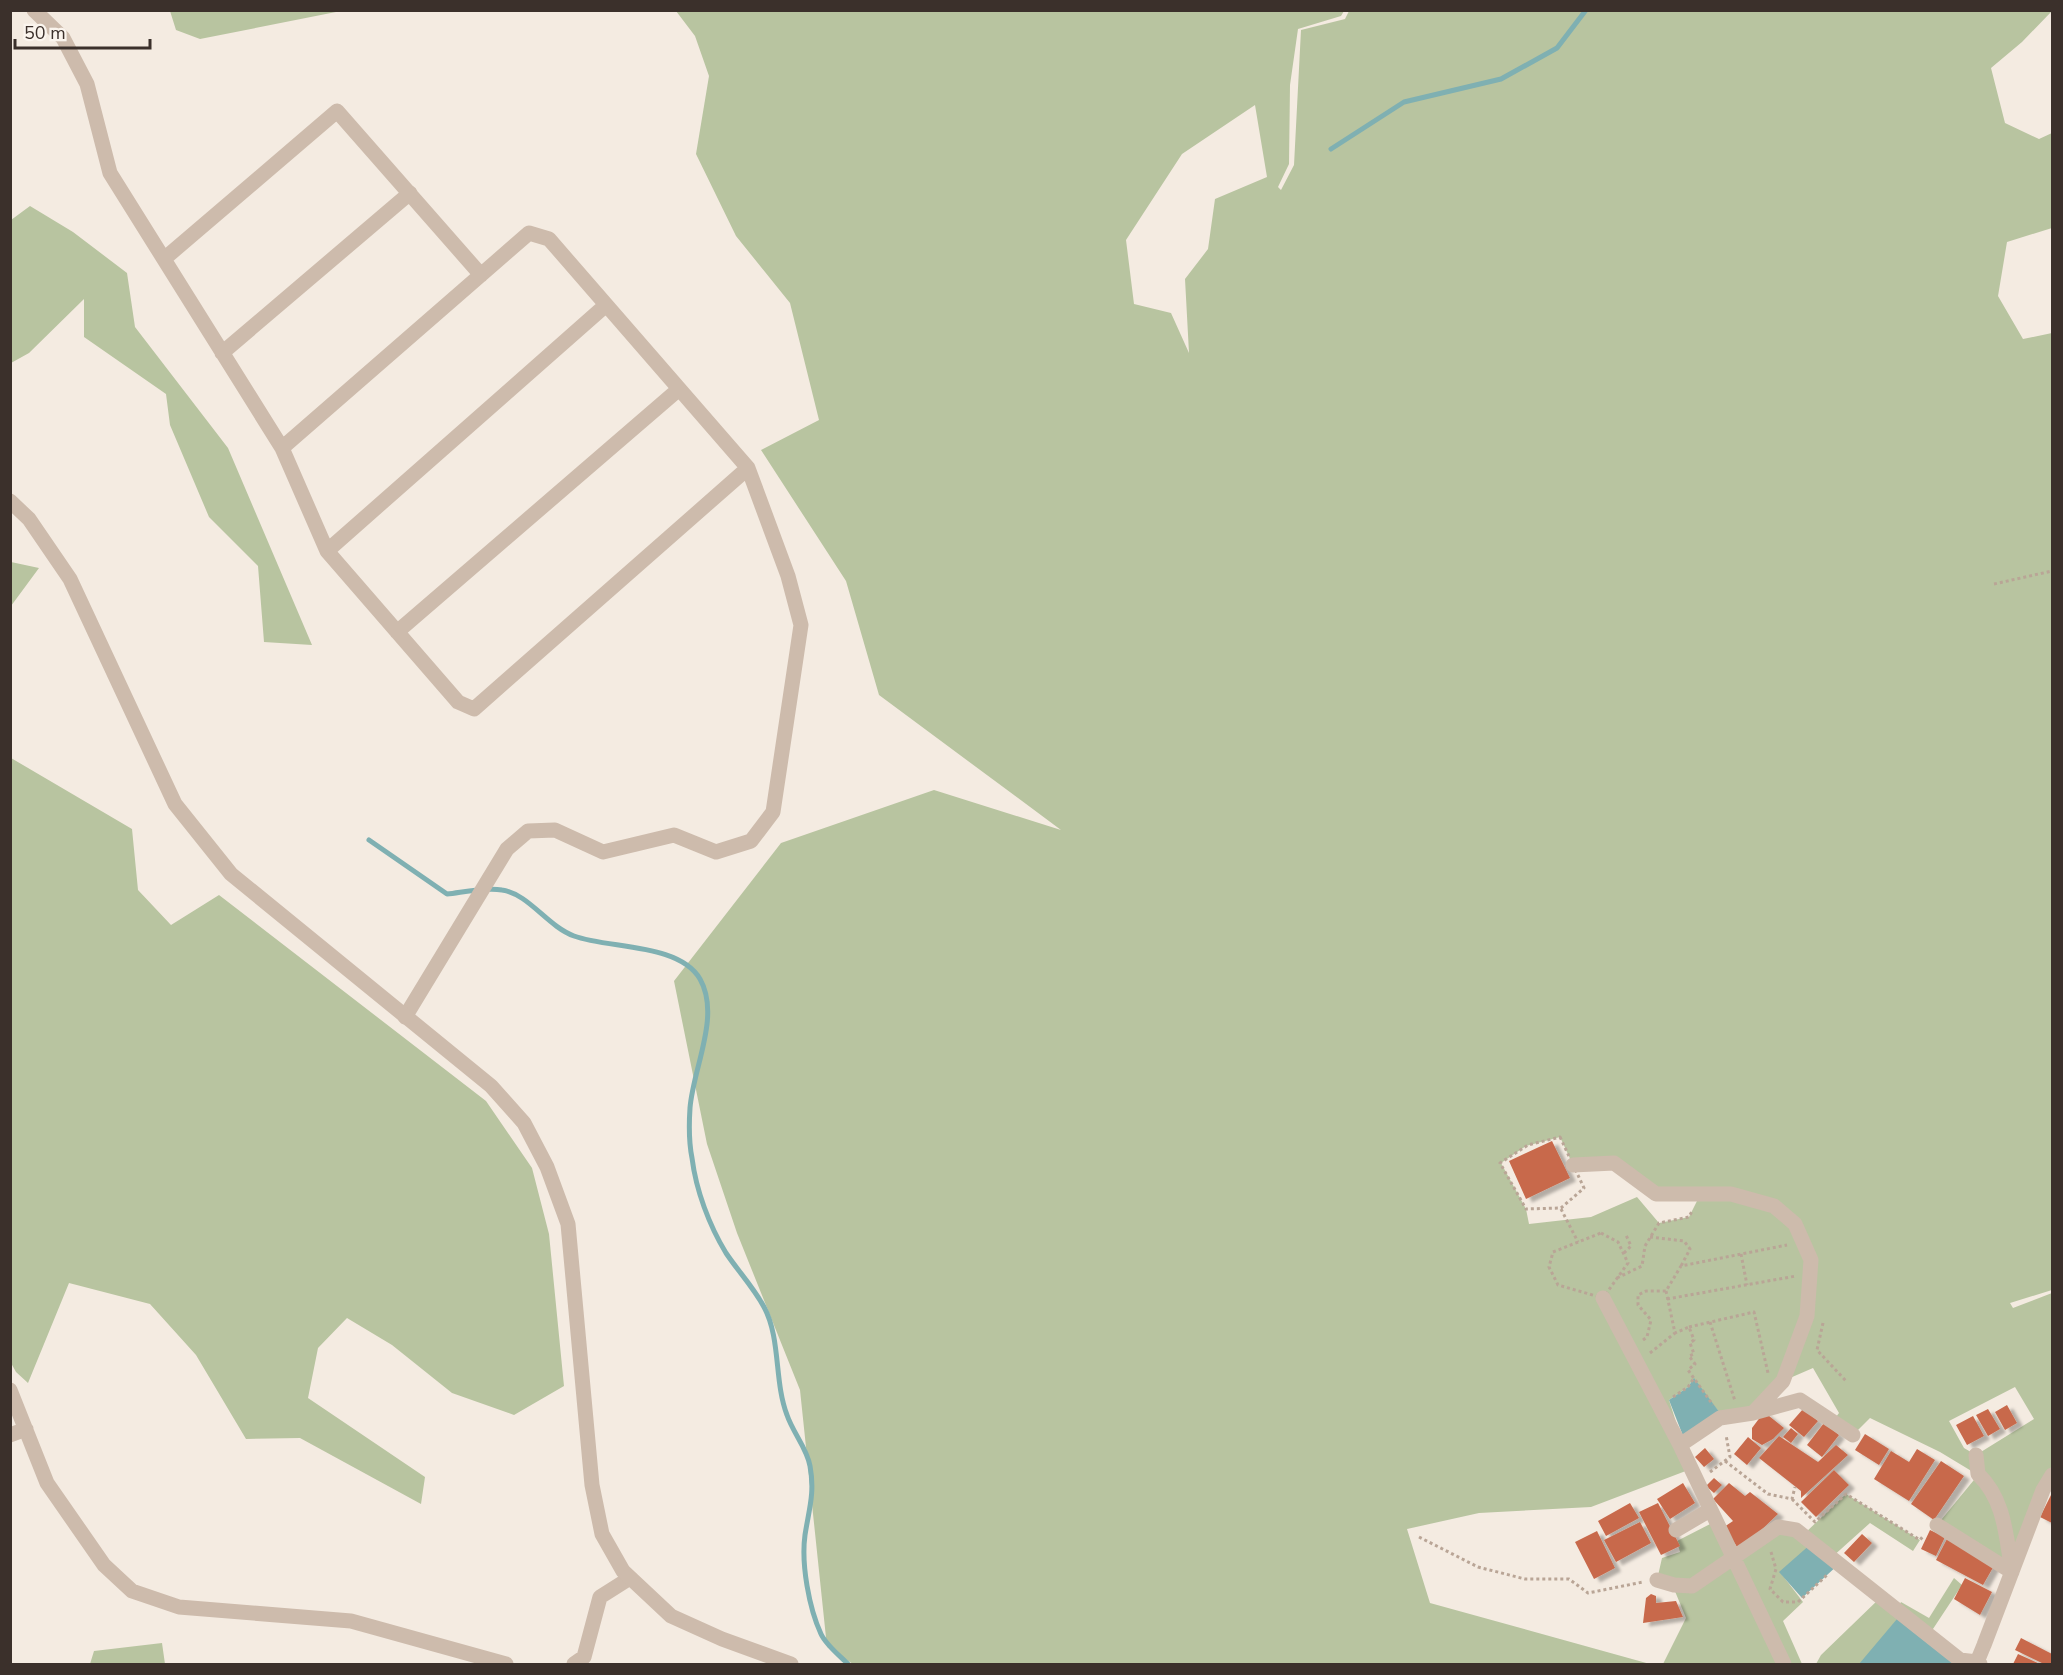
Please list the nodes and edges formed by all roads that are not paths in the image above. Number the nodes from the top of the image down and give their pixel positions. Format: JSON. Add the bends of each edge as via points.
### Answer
{"nodes":[{"id":1,"x":38,"y":12,"type":"edge"},
{"id":2,"x":410,"y":193,"type":"junction"},
{"id":3,"x":164,"y":258,"type":"junction"},
{"id":4,"x":481,"y":275,"type":"junction"},
{"id":5,"x":606,"y":305,"type":"junction"},
{"id":6,"x":222,"y":353,"type":"junction"},
{"id":7,"x":679,"y":389,"type":"junction"},
{"id":8,"x":282,"y":448,"type":"junction"},
{"id":9,"x":748,"y":468,"type":"junction"},
{"id":10,"x":10,"y":501,"type":"edge"},
{"id":11,"x":327,"y":551,"type":"junction"},
{"id":12,"x":398,"y":632,"type":"junction"},
{"id":13,"x":405,"y":1017,"type":"junction"},
{"id":14,"x":1573,"y":1165,"type":"road end"},
{"id":15,"x":1603,"y":1298,"type":"road end"},
{"id":16,"x":10,"y":1390,"type":"edge"},
{"id":17,"x":1746,"y":1414,"type":"junction"},
{"id":18,"x":26,"y":1430,"type":"junction"},
{"id":19,"x":1853,"y":1434,"type":"dead end"},
{"id":20,"x":10,"y":1435,"type":"edge"},
{"id":21,"x":1680,"y":1445,"type":"junction"},
{"id":22,"x":1976,"y":1455,"type":"dead end"},
{"id":23,"x":2052,"y":1475,"type":"edge"},
{"id":24,"x":1710,"y":1510,"type":"junction"},
{"id":25,"x":1937,"y":1525,"type":"road end"},
{"id":26,"x":1676,"y":1530,"type":"dead end"},
{"id":27,"x":1733,"y":1557,"type":"junction"},
{"id":28,"x":2012,"y":1572,"type":"junction"},
{"id":29,"x":630,"y":1578,"type":"junction"},
{"id":30,"x":1657,"y":1580,"type":"road end"},
{"id":31,"x":1979,"y":1663,"type":"edge"},
{"id":32,"x":506,"y":1665,"type":"edge"},
{"id":33,"x":574,"y":1665,"type":"edge"},
{"id":34,"x":791,"y":1665,"type":"edge"},
{"id":35,"x":1785,"y":1665,"type":"edge"}],
"edges":[{"from":1,"to":3,"type":"street","via":[[63,38],[87,84],[110,173]]},
{"from":2,"to":3,"type":"street","via":[[337,111]]},
{"from":2,"to":4,"type":"street"},
{"from":2,"to":6,"type":"street"},
{"from":3,"to":6,"type":"street"},
{"from":4,"to":5,"type":"street","via":[[529,233],[549,239]]},
{"from":4,"to":8,"type":"street"},
{"from":5,"to":7,"type":"street"},
{"from":5,"to":11,"type":"street"},
{"from":6,"to":8,"type":"street"},
{"from":7,"to":9,"type":"street"},
{"from":7,"to":12,"type":"street"},
{"from":8,"to":11,"type":"street"},
{"from":9,"to":12,"type":"street","via":[[474,709],[458,702]]},
{"from":9,"to":13,"type":"street","via":[[788,576],[801,625],[773,812],[751,841],[716,852],[674,835],[603,852],[555,830],[528,831],[507,849]]},
{"from":10,"to":13,"type":"street","via":[[29,519],[70,579],[175,804],[186,819],[231,874]]},
{"from":11,"to":12,"type":"street"},
{"from":13,"to":29,"type":"street","via":[[491,1086],[524,1123],[548,1167],[568,1224],[592,1485],[602,1534]]},
{"from":14,"to":17,"type":"street","via":[[1614,1163],[1656,1194],[1731,1194],[1774,1206],[1795,1224],[1811,1260],[1807,1316],[1783,1381]]},
{"from":15,"to":21,"type":"street"},
{"from":16,"to":18,"type":"street"},
{"from":17,"to":19,"type":"street","via":[[1800,1400]]},
{"from":17,"to":21,"type":"street","via":[[1723,1417]]},
{"from":18,"to":20,"type":"street"},
{"from":18,"to":32,"type":"street","via":[[47,1484],[104,1565],[132,1591],[179,1607],[351,1620]]},
{"from":21,"to":24,"type":"street"},
{"from":22,"to":28,"type":"street","via":[[1978,1474],[2000,1505]]},
{"from":23,"to":28,"type":"street"},
{"from":24,"to":26,"type":"street"},
{"from":24,"to":27,"type":"street"},
{"from":25,"to":28,"type":"street"},
{"from":27,"to":30,"type":"street","via":[[1692,1586]]},
{"from":27,"to":31,"type":"street","via":[[1778,1527],[1796,1530],[1960,1660]]},
{"from":27,"to":35,"type":"street"},
{"from":28,"to":31,"type":"street"},
{"from":29,"to":33,"type":"street","via":[[600,1597],[584,1657]]},
{"from":29,"to":34,"type":"street","via":[[671,1616]]}]}
